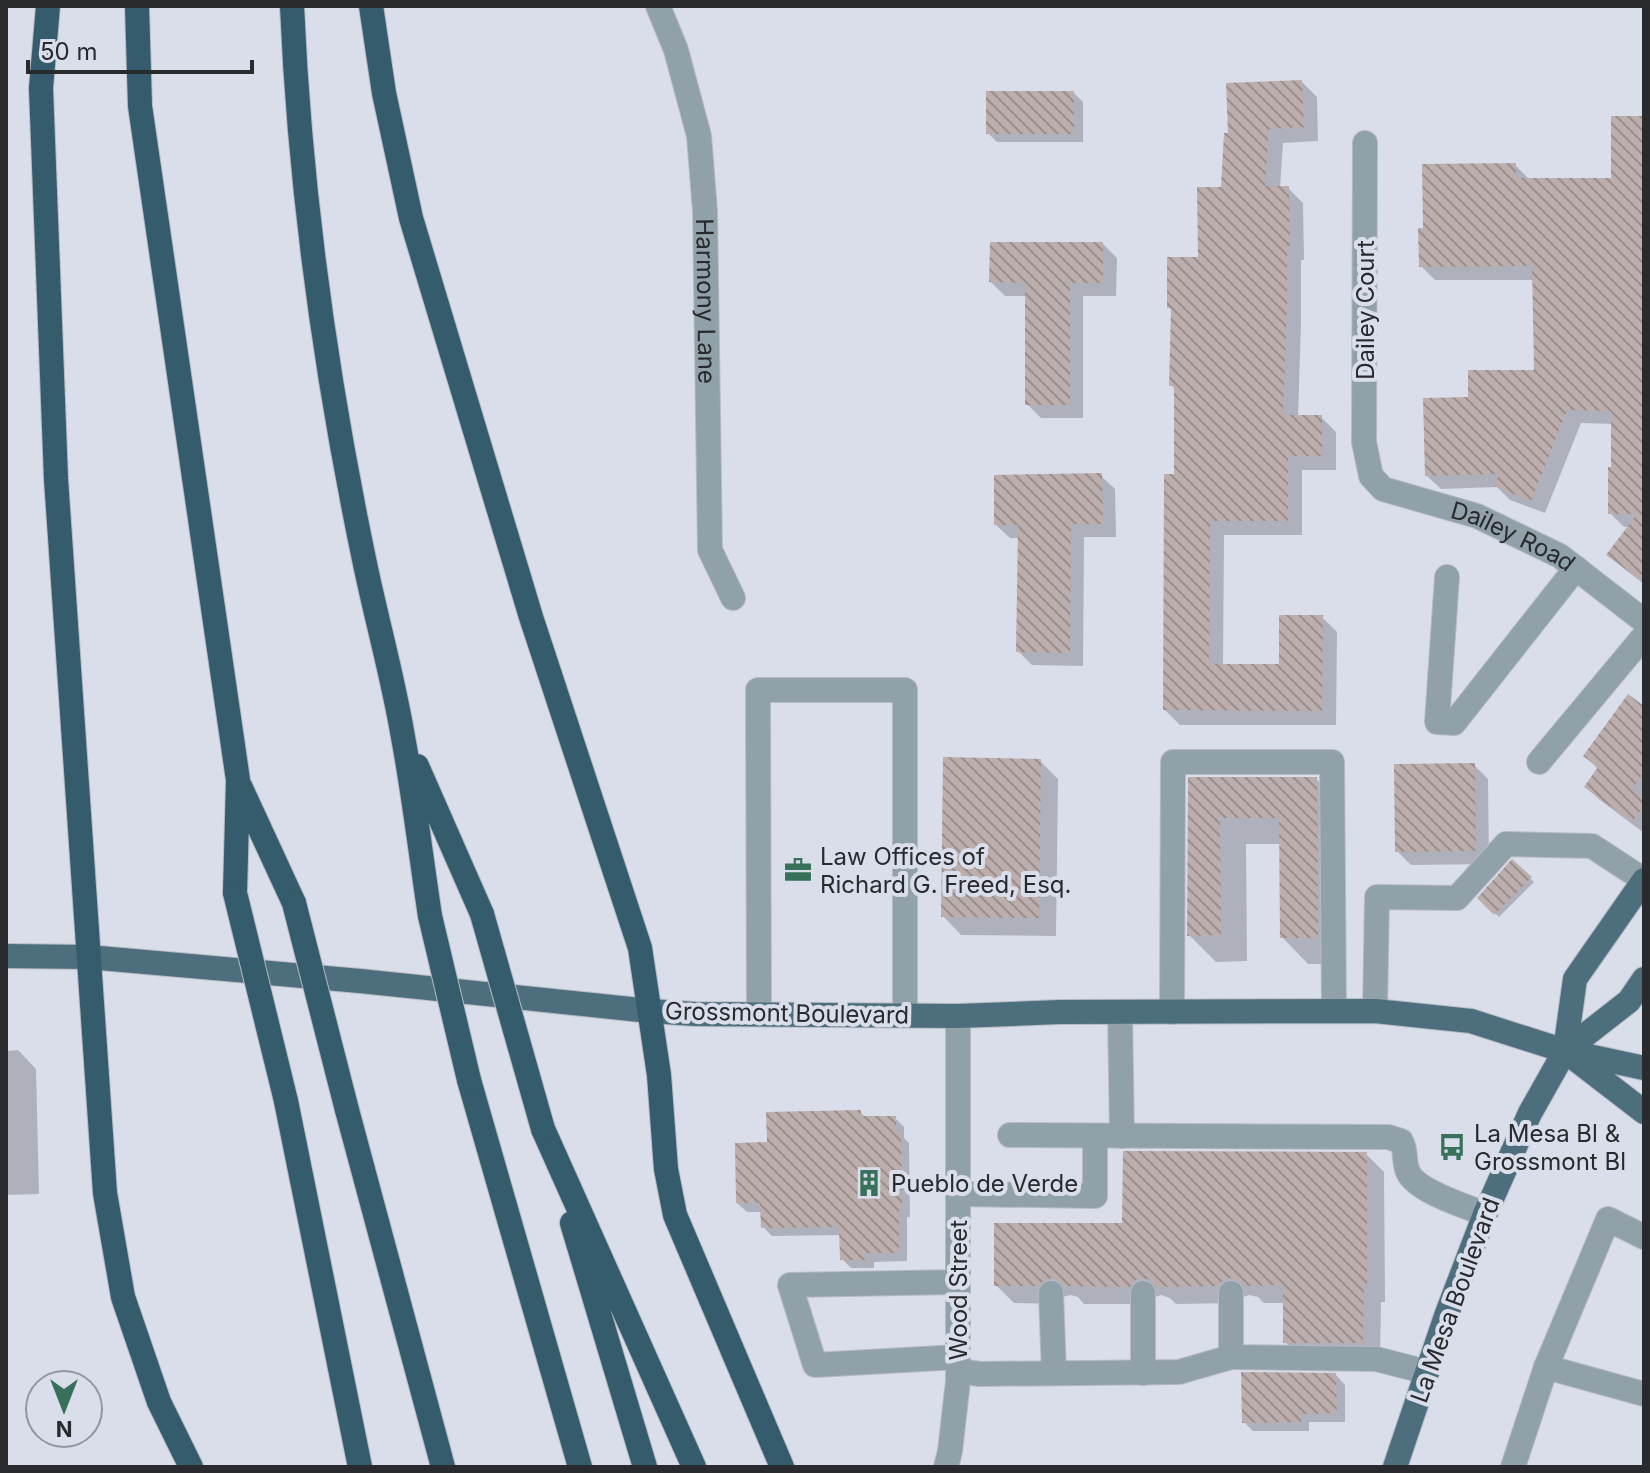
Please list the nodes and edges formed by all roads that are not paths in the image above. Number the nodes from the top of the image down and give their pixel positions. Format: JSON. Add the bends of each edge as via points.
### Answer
{"nodes":[{"id":1,"x":48,"y":6,"type":"edge"},
{"id":2,"x":137,"y":6,"type":"edge"},
{"id":3,"x":292,"y":6,"type":"edge"},
{"id":4,"x":371,"y":6,"type":"edge"},
{"id":5,"x":658,"y":6,"type":"edge"},
{"id":6,"x":1365,"y":143,"type":"dead end"},
{"id":7,"x":1371,"y":476,"type":"joint"},
{"id":8,"x":1576,"y":568,"type":"junction"},
{"id":9,"x":1447,"y":577,"type":"dead end"},
{"id":10,"x":733,"y":598,"type":"dead end"},
{"id":11,"x":1644,"y":621,"type":"edge"},
{"id":12,"x":1644,"y":636,"type":"edge"},
{"id":13,"x":403,"y":734,"type":"junction"},
{"id":14,"x":1539,"y":762,"type":"dead end"},
{"id":15,"x":238,"y":780,"type":"junction"},
{"id":16,"x":1644,"y":880,"type":"edge"},
{"id":17,"x":6,"y":956,"type":"edge"},
{"id":18,"x":88,"y":957,"type":"junction"},
{"id":19,"x":1644,"y":979,"type":"edge"},
{"id":20,"x":650,"y":1011,"type":"junction"},
{"id":21,"x":1334,"y":1011,"type":"junction"},
{"id":22,"x":1375,"y":1011,"type":"junction"},
{"id":23,"x":1120,"y":1012,"type":"junction"},
{"id":24,"x":1172,"y":1012,"type":"junction"},
{"id":25,"x":759,"y":1014,"type":"junction"},
{"id":26,"x":905,"y":1015,"type":"junction"},
{"id":27,"x":958,"y":1016,"type":"junction"},
{"id":28,"x":1565,"y":1051,"type":"junction"},
{"id":29,"x":1644,"y":1068,"type":"edge"},
{"id":30,"x":1644,"y":1112,"type":"edge"},
{"id":31,"x":543,"y":1129,"type":"junction"},
{"id":32,"x":1010,"y":1135,"type":"dead end"},
{"id":33,"x":1095,"y":1136,"type":"junction"},
{"id":34,"x":1122,"y":1136,"type":"junction"},
{"id":35,"x":958,"y":1194,"type":"junction"},
{"id":36,"x":1485,"y":1214,"type":"junction"},
{"id":37,"x":1644,"y":1237,"type":"edge"},
{"id":38,"x":958,"y":1282,"type":"junction"},
{"id":39,"x":1051,"y":1293,"type":"dead end"},
{"id":40,"x":1143,"y":1293,"type":"dead end"},
{"id":41,"x":1231,"y":1293,"type":"dead end"},
{"id":42,"x":1231,"y":1357,"type":"junction"},
{"id":43,"x":958,"y":1364,"type":"junction"},
{"id":44,"x":1546,"y":1367,"type":"junction"},
{"id":45,"x":1427,"y":1372,"type":"junction"},
{"id":46,"x":1054,"y":1373,"type":"junction"},
{"id":47,"x":1143,"y":1373,"type":"junction"},
{"id":48,"x":1644,"y":1394,"type":"edge"},
{"id":49,"x":191,"y":1467,"type":"edge"},
{"id":50,"x":360,"y":1467,"type":"edge"},
{"id":51,"x":443,"y":1467,"type":"edge"},
{"id":52,"x":580,"y":1467,"type":"edge"},
{"id":53,"x":645,"y":1467,"type":"edge"},
{"id":54,"x":694,"y":1467,"type":"edge"},
{"id":55,"x":782,"y":1467,"type":"edge"},
{"id":56,"x":946,"y":1467,"type":"edge"},
{"id":57,"x":1395,"y":1467,"type":"edge"},
{"id":58,"x":1513,"y":1467,"type":"edge"}],
"edges":[{"from":1,"to":18,"type":"highway","via":[[41,88],[56,479]]},
{"from":2,"to":15,"type":"highway","via":[[140,106]]},
{"from":3,"to":13,"type":"highway","via":[[310,236],[333,390]]},
{"from":4,"to":20,"type":"highway","via":[[411,218],[531,617],[640,948]]},
{"from":5,"to":10,"type":"street","name":"Harmony Lane","via":[[699,136],[705,211],[710,550]]},
{"from":6,"to":7,"type":"street","name":"Dailey Court","via":[[1364,442]]},
{"from":7,"to":8,"type":"street","name":"Dailey Road","via":[[1383,489],[1477,516]]},
{"from":8,"to":9,"type":"street","via":[[1454,723],[1437,722]]},
{"from":8,"to":11,"type":"street","name":"Dailey Road"},
{"from":12,"to":14,"type":"street"},
{"from":13,"to":31,"type":"highway","bridge":true,"via":[[482,914]]},
{"from":13,"to":52,"type":"highway","bridge":true,"via":[[430,916],[469,1080]]},
{"from":15,"to":50,"type":"highway","bridge":true,"via":[[235,893],[286,1101]]},
{"from":15,"to":51,"type":"highway","bridge":true,"via":[[294,903]]},
{"from":16,"to":22,"type":"street","via":[[1592,846],[1506,844],[1457,898],[1377,897]]},
{"from":16,"to":28,"type":"main road","name":"La Mesa Boulevard","via":[[1575,979]]},
{"from":17,"to":18,"type":"main road","name":"Grossmont Boulevard"},
{"from":18,"to":20,"type":"main road","name":"Grossmont Boulevard"},
{"from":18,"to":49,"type":"highway","via":[[105,1193],[123,1297],[159,1402]]},
{"from":19,"to":28,"type":"main road","name":"La Mesa Boulevard","via":[[1629,1001]]},
{"from":20,"to":25,"type":"main road","name":"Grossmont Boulevard"},
{"from":20,"to":55,"type":"highway","via":[[675,1215]]},
{"from":21,"to":22,"type":"main road","name":"Grossmont Boulevard"},
{"from":21,"to":24,"type":"main road","name":"Grossmont Boulevard"},
{"from":21,"to":24,"type":"street","via":[[1332,762],[1173,762]]},
{"from":22,"to":28,"type":"main road","name":"Grossmont Boulevard","via":[[1471,1021]]},
{"from":23,"to":24,"type":"main road","name":"Grossmont Boulevard"},
{"from":23,"to":27,"type":"main road","name":"Grossmont Boulevard"},
{"from":23,"to":34,"type":"street"},
{"from":25,"to":26,"type":"main road","name":"Grossmont Boulevard"},
{"from":25,"to":26,"type":"street","via":[[758,690],[905,690]]},
{"from":26,"to":27,"type":"main road","name":"Grossmont Boulevard"},
{"from":27,"to":35,"type":"street","name":"Wood Street"},
{"from":28,"to":29,"type":"main road","name":"Grossmont Boulevard"},
{"from":28,"to":30,"type":"main road","name":"Grossmont Boulevard"},
{"from":28,"to":36,"type":"main road","name":"La Mesa Boulevard","via":[[1530,1113]]},
{"from":31,"to":53,"type":"highway"},
{"from":31,"to":54,"type":"highway"},
{"from":32,"to":33,"type":"street"},
{"from":33,"to":34,"type":"street"},
{"from":33,"to":35,"type":"street","via":[[1095,1196]]},
{"from":34,"to":36,"type":"street","via":[[1388,1137],[1405,1147],[1408,1173],[1415,1182]]},
{"from":35,"to":38,"type":"street","name":"Wood Street"},
{"from":36,"to":45,"type":"main road","name":"La Mesa Boulevard"},
{"from":37,"to":44,"type":"street","via":[[1608,1219]]},
{"from":38,"to":43,"type":"street","name":"Wood Street"},
{"from":38,"to":43,"type":"street","via":[[790,1285],[815,1365]]},
{"from":39,"to":46,"type":"street"},
{"from":40,"to":47,"type":"street"},
{"from":41,"to":42,"type":"street"},
{"from":42,"to":45,"type":"street","via":[[1376,1359]]},
{"from":42,"to":47,"type":"street","via":[[1179,1372]]},
{"from":43,"to":46,"type":"street","via":[[980,1374]]},
{"from":43,"to":56,"type":"street","name":"Wood Street"},
{"from":44,"to":48,"type":"street"},
{"from":44,"to":58,"type":"street"},
{"from":45,"to":57,"type":"main road","name":"La Mesa Boulevard"},
{"from":46,"to":47,"type":"street"}]}
